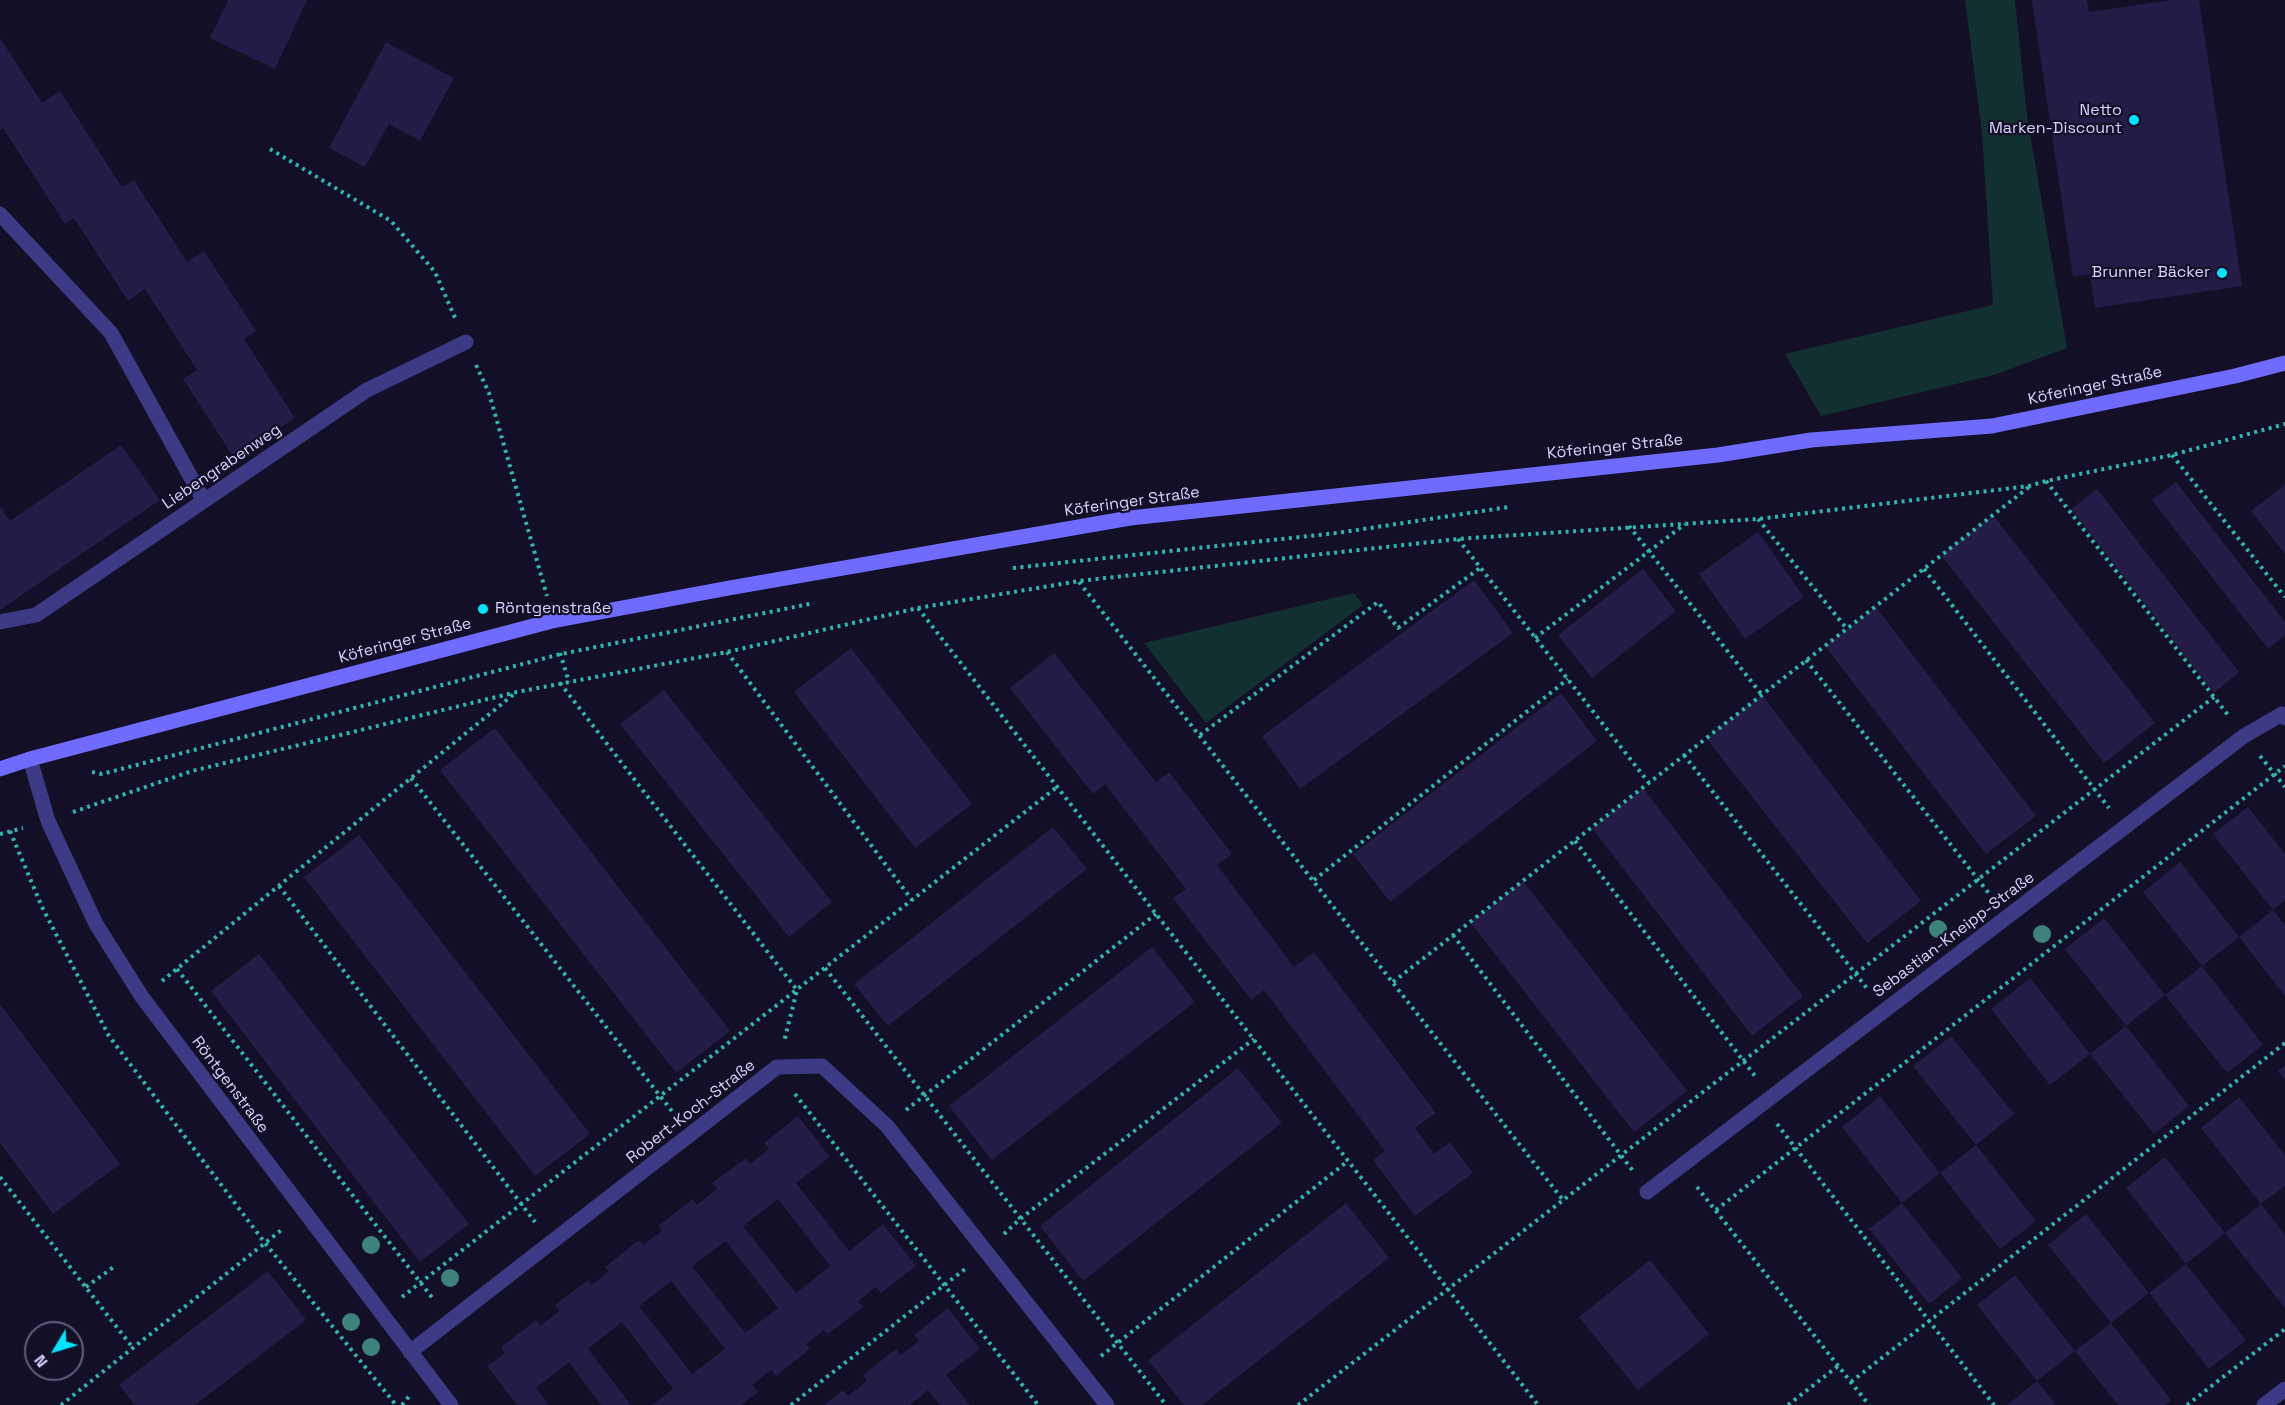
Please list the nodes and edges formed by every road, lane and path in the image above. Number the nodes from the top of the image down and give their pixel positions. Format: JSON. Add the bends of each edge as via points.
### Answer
{"nodes":[{"id":1,"x":270,"y":149,"type":"dead end"},
{"id":2,"x":0,"y":214,"type":"edge"},
{"id":3,"x":466,"y":342,"type":"junction"},
{"id":4,"x":2285,"y":363,"type":"edge"},
{"id":5,"x":2285,"y":424,"type":"edge"},
{"id":6,"x":2172,"y":455,"type":"junction"},
{"id":7,"x":2046,"y":481,"type":"junction"},
{"id":8,"x":2029,"y":486,"type":"junction"},
{"id":9,"x":204,"y":501,"type":"junction"},
{"id":10,"x":1515,"y":506,"type":"dead end"},
{"id":11,"x":1758,"y":519,"type":"junction"},
{"id":12,"x":1686,"y":523,"type":"junction"},
{"id":13,"x":1629,"y":526,"type":"junction"},
{"id":14,"x":1458,"y":539,"type":"junction"},
{"id":15,"x":1649,"y":551,"type":"junction"},
{"id":16,"x":1480,"y":568,"type":"junction"},
{"id":17,"x":1924,"y":569,"type":"junction"},
{"id":18,"x":1002,"y":570,"type":"dead end"},
{"id":19,"x":1079,"y":581,"type":"junction"},
{"id":20,"x":2285,"y":597,"type":"edge"},
{"id":21,"x":816,"y":603,"type":"dead end"},
{"id":22,"x":918,"y":608,"type":"junction"},
{"id":23,"x":552,"y":621,"type":"junction"},
{"id":24,"x":0,"y":622,"type":"edge"},
{"id":25,"x":1847,"y":628,"type":"junction"},
{"id":26,"x":1535,"y":638,"type":"junction"},
{"id":27,"x":727,"y":652,"type":"junction"},
{"id":28,"x":561,"y":654,"type":"junction"},
{"id":29,"x":1806,"y":660,"type":"junction"},
{"id":30,"x":1568,"y":679,"type":"junction"},
{"id":31,"x":569,"y":682,"type":"junction"},
{"id":32,"x":560,"y":683,"type":"junction"},
{"id":33,"x":517,"y":692,"type":"junction"},
{"id":34,"x":1762,"y":695,"type":"junction"},
{"id":35,"x":2214,"y":697,"type":"junction"},
{"id":36,"x":2285,"y":718,"type":"edge"},
{"id":37,"x":1200,"y":735,"type":"junction"},
{"id":38,"x":2244,"y":736,"type":"junction"},
{"id":39,"x":1684,"y":755,"type":"junction"},
{"id":40,"x":30,"y":759,"type":"junction"},
{"id":41,"x":2285,"y":766,"type":"edge"},
{"id":42,"x":0,"y":769,"type":"edge"},
{"id":43,"x":81,"y":770,"type":"dead end"},
{"id":44,"x":2274,"y":774,"type":"junction"},
{"id":45,"x":411,"y":778,"type":"junction"},
{"id":46,"x":1649,"y":783,"type":"junction"},
{"id":47,"x":1057,"y":787,"type":"junction"},
{"id":48,"x":2285,"y":787,"type":"edge"},
{"id":49,"x":2095,"y":789,"type":"junction"},
{"id":50,"x":48,"y":821,"type":"junction"},
{"id":51,"x":2124,"y":828,"type":"junction"},
{"id":52,"x":10,"y":831,"type":"junction"},
{"id":53,"x":0,"y":834,"type":"edge"},
{"id":54,"x":1575,"y":841,"type":"junction"},
{"id":55,"x":1978,"y":879,"type":"junction"},
{"id":56,"x":1314,"y":880,"type":"junction"},
{"id":57,"x":279,"y":886,"type":"junction"},
{"id":58,"x":912,"y":900,"type":"junction"},
{"id":59,"x":1156,"y":914,"type":"junction"},
{"id":60,"x":2007,"y":917,"type":"junction"},
{"id":61,"x":1453,"y":935,"type":"junction"},
{"id":62,"x":825,"y":968,"type":"junction"},
{"id":63,"x":177,"y":969,"type":"junction"},
{"id":64,"x":1856,"y":974,"type":"junction"},
{"id":65,"x":1393,"y":982,"type":"junction"},
{"id":66,"x":797,"y":990,"type":"junction"},
{"id":67,"x":142,"y":997,"type":"junction"},
{"id":68,"x":1885,"y":1011,"type":"junction"},
{"id":69,"x":1254,"y":1040,"type":"junction"},
{"id":70,"x":2285,"y":1043,"type":"edge"},
{"id":71,"x":1743,"y":1061,"type":"junction"},
{"id":72,"x":777,"y":1067,"type":"junction"},
{"id":73,"x":924,"y":1095,"type":"junction"},
{"id":74,"x":660,"y":1096,"type":"junction"},
{"id":75,"x":1767,"y":1101,"type":"junction"},
{"id":76,"x":888,"y":1125,"type":"junction"},
{"id":77,"x":690,"y":1135,"type":"junction"},
{"id":78,"x":1796,"y":1148,"type":"junction"},
{"id":79,"x":1622,"y":1155,"type":"junction"},
{"id":80,"x":1348,"y":1161,"type":"junction"},
{"id":81,"x":1681,"y":1166,"type":"junction"},
{"id":82,"x":0,"y":1177,"type":"edge"},
{"id":83,"x":1647,"y":1192,"type":"joint"},
{"id":84,"x":1563,"y":1200,"type":"junction"},
{"id":85,"x":522,"y":1204,"type":"junction"},
{"id":86,"x":1716,"y":1210,"type":"junction"},
{"id":87,"x":304,"y":1212,"type":"junction"},
{"id":88,"x":1020,"y":1219,"type":"junction"},
{"id":89,"x":265,"y":1243,"type":"junction"},
{"id":90,"x":552,"y":1243,"type":"junction"},
{"id":91,"x":987,"y":1251,"type":"junction"},
{"id":92,"x":115,"y":1266,"type":"dead end"},
{"id":93,"x":420,"y":1283,"type":"junction"},
{"id":94,"x":946,"y":1284,"type":"junction"},
{"id":95,"x":86,"y":1287,"type":"junction"},
{"id":96,"x":1448,"y":1289,"type":"junction"},
{"id":97,"x":381,"y":1314,"type":"junction"},
{"id":98,"x":1929,"y":1320,"type":"junction"},
{"id":99,"x":452,"y":1321,"type":"junction"},
{"id":100,"x":2285,"y":1329,"type":"edge"},
{"id":101,"x":1118,"y":1343,"type":"junction"},
{"id":102,"x":133,"y":1348,"type":"junction"},
{"id":103,"x":410,"y":1352,"type":"junction"},
{"id":104,"x":1838,"y":1366,"type":"junction"},
{"id":105,"x":1081,"y":1373,"type":"junction"},
{"id":106,"x":1851,"y":1382,"type":"junction"},
{"id":107,"x":2285,"y":1389,"type":"edge"},
{"id":108,"x":61,"y":1405,"type":"edge"},
{"id":109,"x":396,"y":1405,"type":"edge"},
{"id":110,"x":451,"y":1405,"type":"edge"},
{"id":111,"x":791,"y":1405,"type":"edge"},
{"id":112,"x":1038,"y":1405,"type":"edge"},
{"id":113,"x":1107,"y":1405,"type":"edge"},
{"id":114,"x":1167,"y":1405,"type":"edge"},
{"id":115,"x":1298,"y":1405,"type":"edge"},
{"id":116,"x":1538,"y":1405,"type":"edge"},
{"id":117,"x":1788,"y":1405,"type":"edge"},
{"id":118,"x":1869,"y":1405,"type":"edge"},
{"id":119,"x":1994,"y":1405,"type":"edge"},
{"id":120,"x":2187,"y":1405,"type":"edge"},
{"id":121,"x":2264,"y":1405,"type":"edge"}],
"edges":[{"from":1,"to":3,"type":"path","via":[[391,221],[435,272]]},
{"from":2,"to":9,"type":"street","via":[[111,333]]},
{"from":3,"to":9,"type":"street","name":"Liebengrabenweg","via":[[367,390]]},
{"from":3,"to":23,"type":"path","via":[[489,393]]},
{"from":4,"to":23,"type":"street","name":"Köferinger Straße","via":[[1992,426],[1811,440],[1718,455],[1130,518]]},
{"from":5,"to":6,"type":"path"},
{"from":6,"to":7,"type":"path"},
{"from":6,"to":20,"type":"path"},
{"from":7,"to":8,"type":"path"},
{"from":7,"to":35,"type":"path"},
{"from":8,"to":11,"type":"path"},
{"from":8,"to":17,"type":"path"},
{"from":9,"to":24,"type":"street","name":"Liebengrabenweg","via":[[36,615]]},
{"from":10,"to":18,"type":"path","via":[[1337,533]]},
{"from":11,"to":12,"type":"path"},
{"from":11,"to":25,"type":"path"},
{"from":12,"to":13,"type":"path"},
{"from":12,"to":15,"type":"path"},
{"from":13,"to":14,"type":"path"},
{"from":13,"to":15,"type":"path"},
{"from":14,"to":16,"type":"path"},
{"from":14,"to":19,"type":"path"},
{"from":15,"to":26,"type":"path"},
{"from":15,"to":34,"type":"path"},
{"from":16,"to":26,"type":"path"},
{"from":16,"to":37,"type":"path","via":[[1398,628],[1378,602]]},
{"from":17,"to":25,"type":"path"},
{"from":17,"to":49,"type":"path"},
{"from":19,"to":22,"type":"path"},
{"from":19,"to":37,"type":"path"},
{"from":21,"to":28,"type":"path"},
{"from":22,"to":27,"type":"path"},
{"from":22,"to":47,"type":"path"},
{"from":23,"to":28,"type":"path"},
{"from":23,"to":40,"type":"street","name":"Köferinger Straße"},
{"from":25,"to":29,"type":"path"},
{"from":26,"to":30,"type":"path"},
{"from":27,"to":31,"type":"path"},
{"from":27,"to":58,"type":"path"},
{"from":28,"to":31,"type":"path"},
{"from":28,"to":43,"type":"path","via":[[102,774]]},
{"from":29,"to":34,"type":"path"},
{"from":29,"to":55,"type":"path"},
{"from":30,"to":46,"type":"path"},
{"from":30,"to":56,"type":"path"},
{"from":31,"to":32,"type":"path"},
{"from":32,"to":33,"type":"path"},
{"from":32,"to":66,"type":"path"},
{"from":33,"to":45,"type":"path"},
{"from":33,"to":50,"type":"path","via":[[192,771]]},
{"from":34,"to":39,"type":"path"},
{"from":35,"to":38,"type":"path"},
{"from":35,"to":49,"type":"path"},
{"from":36,"to":38,"type":"street","name":"Sebastian-Kneipp-Straße","via":[[2282,714]]},
{"from":37,"to":56,"type":"path"},
{"from":38,"to":44,"type":"path"},
{"from":38,"to":51,"type":"street","name":"Sebastian-Kneipp-Straße"},
{"from":39,"to":46,"type":"path"},
{"from":39,"to":64,"type":"path"},
{"from":40,"to":42,"type":"street","name":"Köferinger Straße"},
{"from":40,"to":50,"type":"street","name":"Röntgenstraße"},
{"from":41,"to":44,"type":"path"},
{"from":44,"to":48,"type":"path"},
{"from":44,"to":78,"type":"path"},
{"from":45,"to":57,"type":"path"},
{"from":45,"to":74,"type":"path"},
{"from":46,"to":54,"type":"path"},
{"from":47,"to":58,"type":"path"},
{"from":47,"to":59,"type":"path"},
{"from":49,"to":51,"type":"path"},
{"from":49,"to":55,"type":"path"},
{"from":50,"to":52,"type":"path"},
{"from":50,"to":67,"type":"street","name":"Röntgenstraße","via":[[96,924]]},
{"from":51,"to":60,"type":"street","name":"Sebastian-Kneipp-Straße"},
{"from":52,"to":53,"type":"path"},
{"from":52,"to":89,"type":"path","via":[[42,907],[109,1036]]},
{"from":54,"to":61,"type":"path"},
{"from":54,"to":71,"type":"path"},
{"from":55,"to":60,"type":"path"},
{"from":55,"to":64,"type":"path"},
{"from":56,"to":65,"type":"path"},
{"from":57,"to":63,"type":"path"},
{"from":57,"to":85,"type":"path"},
{"from":58,"to":62,"type":"path"},
{"from":59,"to":69,"type":"path"},
{"from":59,"to":73,"type":"path"},
{"from":60,"to":68,"type":"street","name":"Sebastian-Kneipp-Straße"},
{"from":61,"to":65,"type":"path"},
{"from":61,"to":79,"type":"path"},
{"from":62,"to":66,"type":"path"},
{"from":62,"to":73,"type":"path"},
{"from":63,"to":67,"type":"path"},
{"from":63,"to":93,"type":"path"},
{"from":64,"to":68,"type":"path"},
{"from":64,"to":71,"type":"path"},
{"from":65,"to":84,"type":"path"},
{"from":66,"to":72,"type":"path"},
{"from":66,"to":74,"type":"path"},
{"from":67,"to":87,"type":"street","name":"Röntgenstraße"},
{"from":68,"to":75,"type":"street","name":"Sebastian-Kneipp-Straße"},
{"from":69,"to":80,"type":"path"},
{"from":69,"to":88,"type":"path"},
{"from":70,"to":98,"type":"path"},
{"from":71,"to":75,"type":"path"},
{"from":71,"to":79,"type":"path"},
{"from":72,"to":76,"type":"street","name":"Robert-Koch-Straße","via":[[822,1066]]},
{"from":72,"to":77,"type":"street","name":"Robert-Koch-Straße"},
{"from":72,"to":94,"type":"path"},
{"from":73,"to":76,"type":"path"},
{"from":73,"to":88,"type":"path"},
{"from":74,"to":77,"type":"path"},
{"from":74,"to":85,"type":"path"},
{"from":75,"to":78,"type":"path"},
{"from":75,"to":81,"type":"street","name":"Sebastian-Kneipp-Straße"},
{"from":76,"to":91,"type":"street","name":"Robert-Koch-Straße"},
{"from":77,"to":90,"type":"street","name":"Robert-Koch-Straße"},
{"from":78,"to":86,"type":"path"},
{"from":78,"to":98,"type":"path"},
{"from":79,"to":83,"type":"path"},
{"from":79,"to":84,"type":"path"},
{"from":80,"to":96,"type":"path"},
{"from":80,"to":101,"type":"path"},
{"from":81,"to":83,"type":"street","name":"Sebastian-Kneipp-Straße"},
{"from":81,"to":86,"type":"path"},
{"from":82,"to":95,"type":"path"},
{"from":84,"to":96,"type":"path"},
{"from":85,"to":90,"type":"path"},
{"from":85,"to":93,"type":"path"},
{"from":86,"to":104,"type":"path"},
{"from":87,"to":89,"type":"path"},
{"from":87,"to":97,"type":"street","name":"Röntgenstraße"},
{"from":88,"to":91,"type":"path"},
{"from":88,"to":101,"type":"path"},
{"from":89,"to":102,"type":"path"},
{"from":89,"to":109,"type":"path"},
{"from":90,"to":99,"type":"street","name":"Robert-Koch-Straße"},
{"from":91,"to":94,"type":"path"},
{"from":91,"to":105,"type":"street","name":"Robert-Koch-Straße"},
{"from":92,"to":95,"type":"path"},
{"from":93,"to":97,"type":"path"},
{"from":93,"to":99,"type":"path"},
{"from":94,"to":111,"type":"path"},
{"from":94,"to":112,"type":"path"},
{"from":95,"to":102,"type":"path"},
{"from":96,"to":115,"type":"path"},
{"from":96,"to":116,"type":"path"},
{"from":97,"to":103,"type":"street","name":"Röntgenstraße"},
{"from":98,"to":106,"type":"path"},
{"from":98,"to":119,"type":"path"},
{"from":99,"to":103,"type":"street","name":"Robert-Koch-Straße"},
{"from":100,"to":120,"type":"path"},
{"from":101,"to":105,"type":"path"},
{"from":101,"to":114,"type":"path"},
{"from":102,"to":108,"type":"path"},
{"from":103,"to":110,"type":"street","name":"Röntgenstraße"},
{"from":104,"to":106,"type":"path"},
{"from":104,"to":117,"type":"path"},
{"from":105,"to":113,"type":"street","name":"Robert-Koch-Straße"},
{"from":106,"to":118,"type":"path"},
{"from":107,"to":121,"type":"street"}]}
